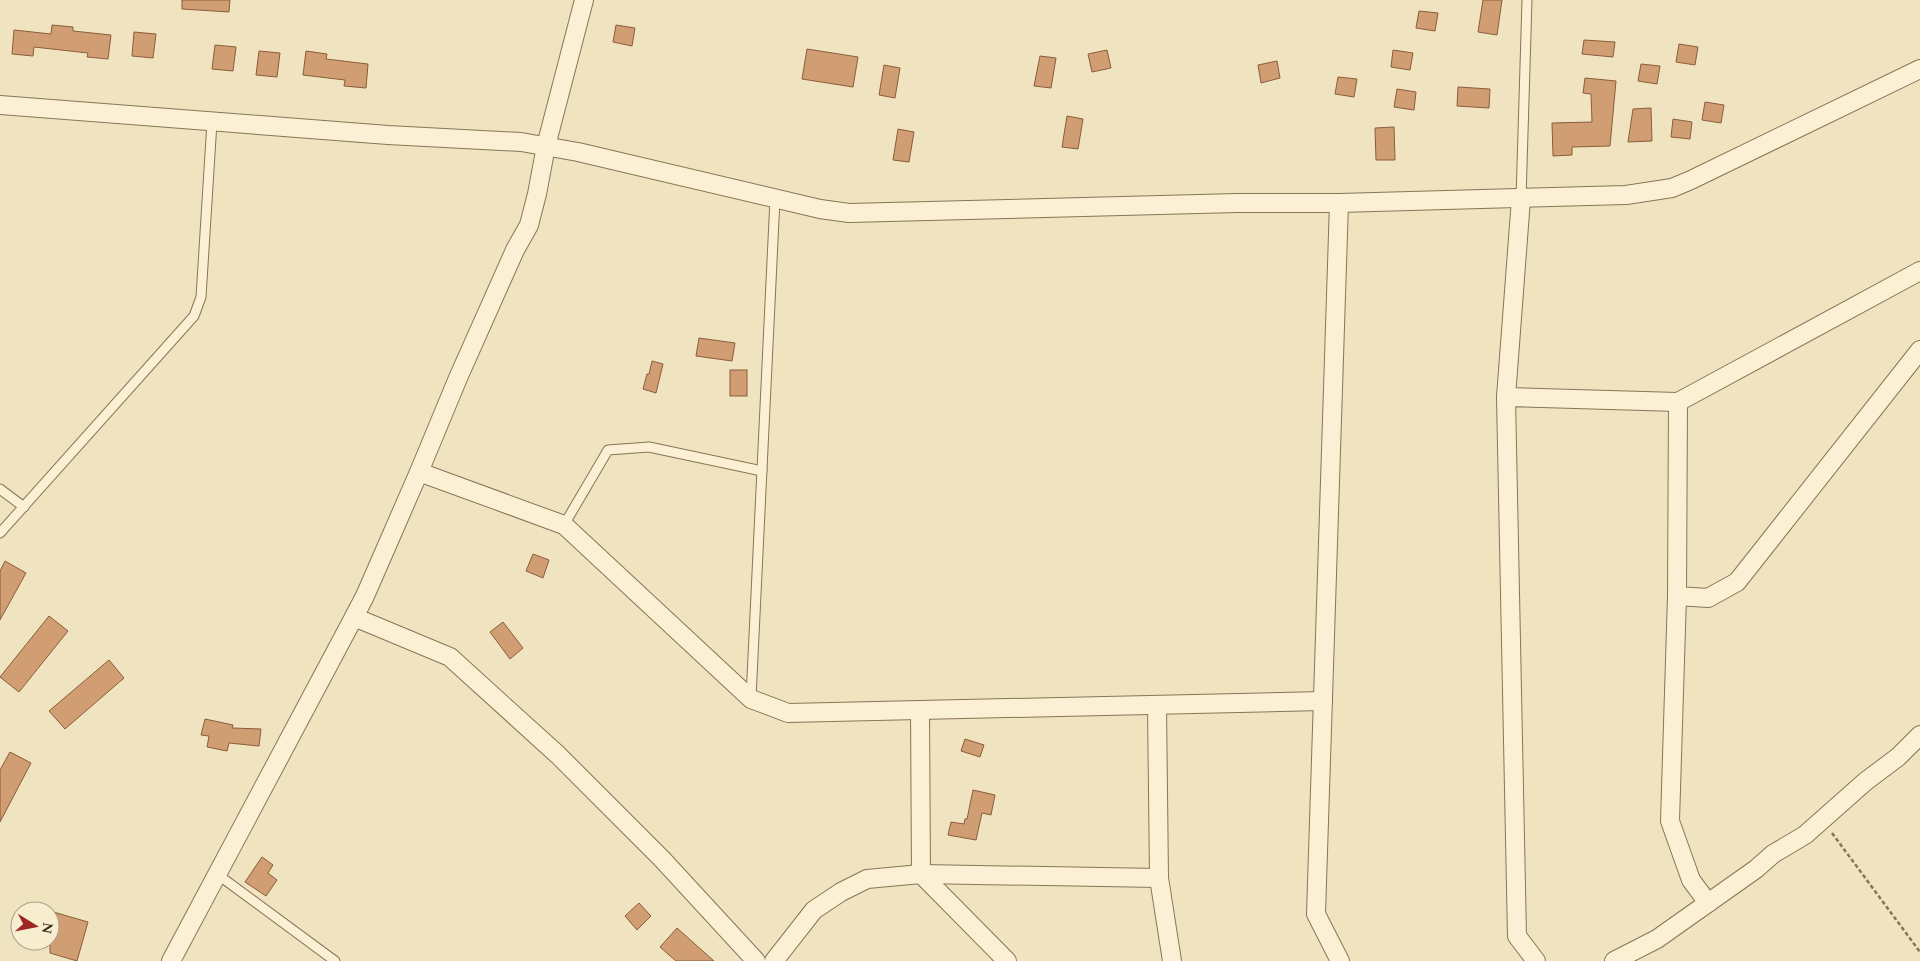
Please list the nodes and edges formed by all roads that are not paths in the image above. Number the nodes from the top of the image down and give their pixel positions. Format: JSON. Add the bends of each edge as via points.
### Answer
{"nodes":[{"id":1,"x":584,"y":0,"type":"edge"},
{"id":2,"x":1527,"y":0,"type":"edge"},
{"id":3,"x":1920,"y":69,"type":"edge"},
{"id":4,"x":0,"y":105,"type":"edge"},
{"id":5,"x":212,"y":122,"type":"junction"},
{"id":6,"x":546,"y":146,"type":"junction"},
{"id":7,"x":775,"y":199,"type":"junction"},
{"id":8,"x":1520,"y":199,"type":"junction"},
{"id":9,"x":1339,"y":203,"type":"junction"},
{"id":10,"x":1920,"y":271,"type":"edge"},
{"id":11,"x":1920,"y":350,"type":"edge"},
{"id":12,"x":1506,"y":397,"type":"junction"},
{"id":13,"x":1678,"y":402,"type":"junction"},
{"id":14,"x":762,"y":471,"type":"junction"},
{"id":15,"x":420,"y":472,"type":"junction"},
{"id":16,"x":0,"y":489,"type":"edge"},
{"id":17,"x":24,"y":507,"type":"junction"},
{"id":18,"x":564,"y":525,"type":"junction"},
{"id":19,"x":0,"y":533,"type":"edge"},
{"id":20,"x":1677,"y":596,"type":"junction"},
{"id":21,"x":354,"y":617,"type":"junction"},
{"id":22,"x":750,"y":699,"type":"junction"},
{"id":23,"x":1323,"y":701,"type":"junction"},
{"id":24,"x":1156,"y":705,"type":"junction"},
{"id":25,"x":920,"y":710,"type":"junction"},
{"id":26,"x":1920,"y":735,"type":"edge"},
{"id":27,"x":217,"y":874,"type":"junction"},
{"id":28,"x":921,"y":874,"type":"junction"},
{"id":29,"x":1159,"y":878,"type":"junction"},
{"id":30,"x":1708,"y":903,"type":"junction"},
{"id":31,"x":171,"y":961,"type":"edge"},
{"id":32,"x":334,"y":961,"type":"edge"},
{"id":33,"x":756,"y":961,"type":"edge"},
{"id":34,"x":774,"y":961,"type":"edge"},
{"id":35,"x":1007,"y":961,"type":"edge"},
{"id":36,"x":1172,"y":961,"type":"edge"},
{"id":37,"x":1340,"y":961,"type":"edge"},
{"id":38,"x":1536,"y":961,"type":"edge"},
{"id":39,"x":1614,"y":961,"type":"edge"}],
"edges":[{"from":1,"to":6,"type":"street"},
{"from":2,"to":8,"type":"lane"},
{"from":3,"to":8,"type":"street","via":[[1672,188],[1626,195]]},
{"from":4,"to":5,"type":"street"},
{"from":5,"to":6,"type":"street"},
{"from":5,"to":17,"type":"lane","via":[[201,297],[194,316]]},
{"from":6,"to":7,"type":"street"},
{"from":6,"to":15,"type":"street","via":[[529,224],[458,378]]},
{"from":7,"to":9,"type":"street","via":[[848,213]]},
{"from":7,"to":14,"type":"lane"},
{"from":8,"to":9,"type":"street"},
{"from":8,"to":12,"type":"street"},
{"from":9,"to":23,"type":"street"},
{"from":10,"to":13,"type":"street"},
{"from":11,"to":20,"type":"street","via":[[1737,582],[1708,598]]},
{"from":12,"to":13,"type":"street"},
{"from":12,"to":38,"type":"street","via":[[1518,936]]},
{"from":13,"to":20,"type":"street"},
{"from":14,"to":18,"type":"lane","via":[[649,447],[608,450]]},
{"from":14,"to":22,"type":"lane"},
{"from":15,"to":18,"type":"street"},
{"from":15,"to":21,"type":"street"},
{"from":16,"to":17,"type":"lane"},
{"from":17,"to":19,"type":"lane"},
{"from":18,"to":22,"type":"street"},
{"from":20,"to":30,"type":"street","via":[[1670,822],[1691,880]]},
{"from":21,"to":27,"type":"street"},
{"from":21,"to":33,"type":"street","via":[[450,657],[558,755],[662,859]]},
{"from":22,"to":25,"type":"street","via":[[788,713]]},
{"from":23,"to":24,"type":"street"},
{"from":23,"to":37,"type":"street","via":[[1316,914]]},
{"from":24,"to":25,"type":"street"},
{"from":24,"to":29,"type":"street"},
{"from":25,"to":28,"type":"street"},
{"from":26,"to":30,"type":"street","via":[[1805,835],[1773,854]]},
{"from":27,"to":31,"type":"street"},
{"from":27,"to":32,"type":"lane"},
{"from":28,"to":29,"type":"street"},
{"from":28,"to":34,"type":"street","via":[[867,879],[841,892],[814,910]]},
{"from":28,"to":35,"type":"street"},
{"from":29,"to":36,"type":"street"},
{"from":30,"to":39,"type":"street","via":[[1656,940]]}]}
